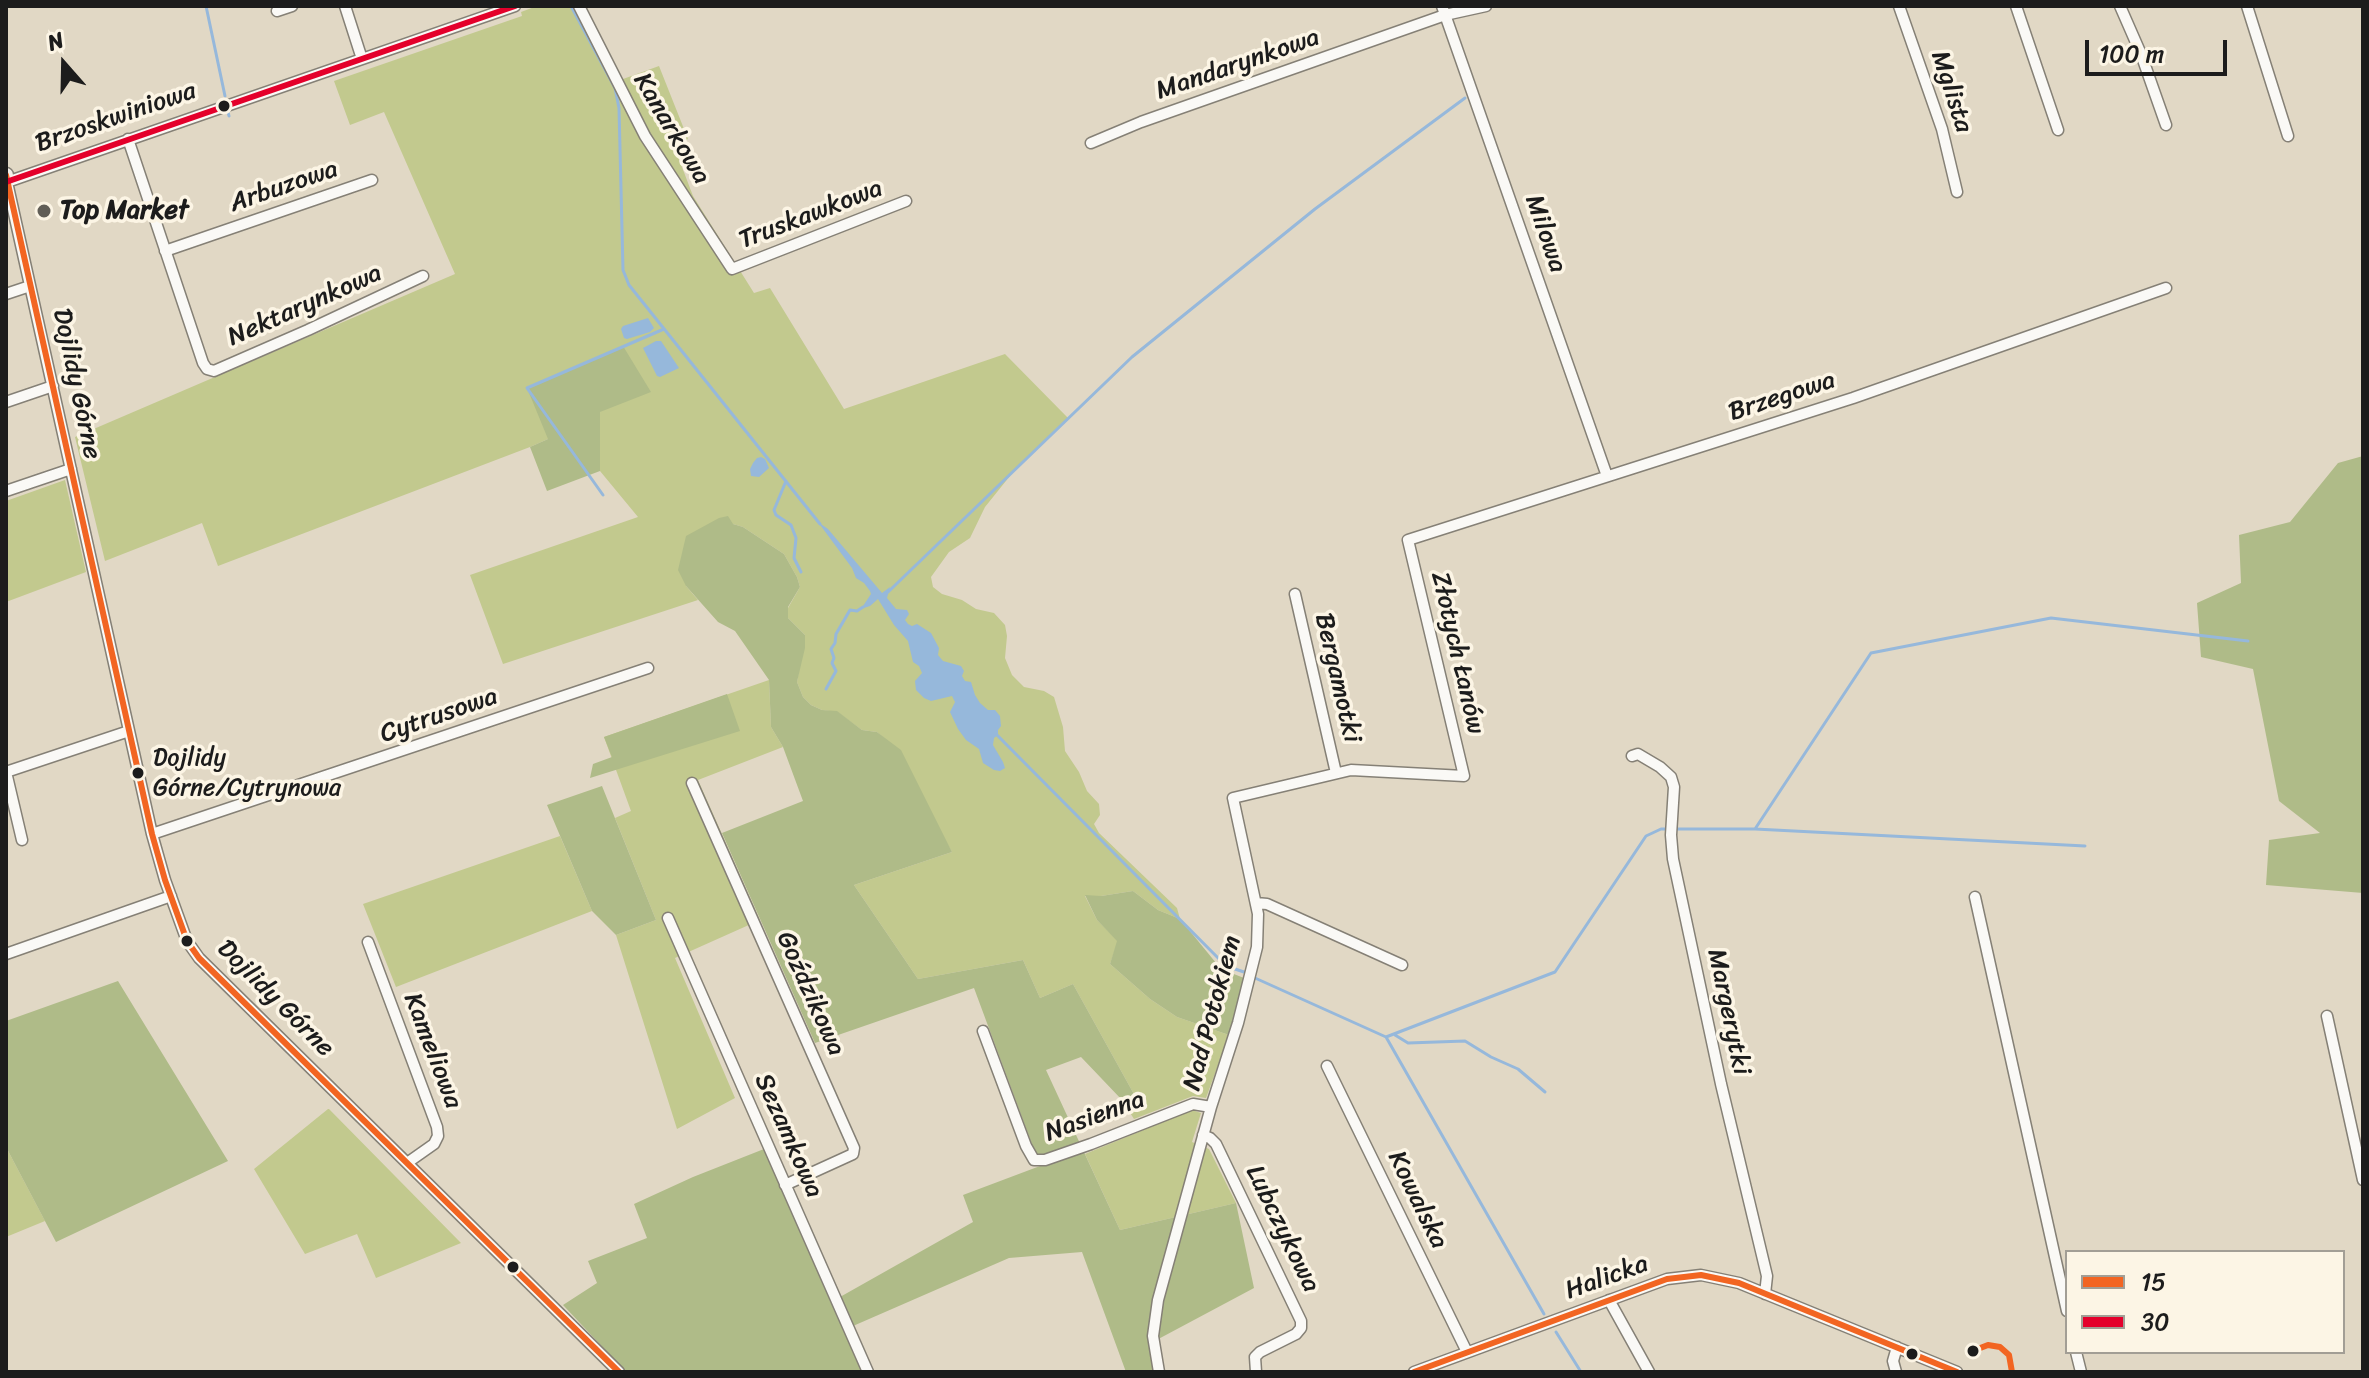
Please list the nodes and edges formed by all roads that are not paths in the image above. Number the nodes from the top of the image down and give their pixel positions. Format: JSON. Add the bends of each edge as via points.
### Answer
{"nodes":[{"id":1,"x":292,"y":6,"type":"edge"},
{"id":2,"x":345,"y":6,"type":"edge"},
{"id":3,"x":515,"y":6,"type":"edge"},
{"id":4,"x":579,"y":6,"type":"edge"},
{"id":5,"x":1486,"y":6,"type":"edge"},
{"id":6,"x":1899,"y":6,"type":"edge"},
{"id":7,"x":2016,"y":6,"type":"edge"},
{"id":8,"x":2120,"y":6,"type":"edge"},
{"id":9,"x":2247,"y":6,"type":"edge"},
{"id":10,"x":1444,"y":10,"type":"edge"},
{"id":11,"x":277,"y":11,"type":"dead end"},
{"id":12,"x":362,"y":59,"type":"junction"},
{"id":13,"x":2166,"y":125,"type":"dead end"},
{"id":14,"x":2058,"y":130,"type":"dead end"},
{"id":15,"x":2288,"y":136,"type":"dead end"},
{"id":16,"x":128,"y":139,"type":"junction"},
{"id":17,"x":1091,"y":143,"type":"dead end"},
{"id":18,"x":6,"y":180,"type":"edge"},
{"id":19,"x":372,"y":180,"type":"dead end"},
{"id":20,"x":1957,"y":192,"type":"dead end"},
{"id":21,"x":906,"y":201,"type":"dead end"},
{"id":22,"x":165,"y":251,"type":"junction"},
{"id":23,"x":732,"y":269,"type":"joint"},
{"id":24,"x":423,"y":276,"type":"dead end"},
{"id":25,"x":30,"y":286,"type":"junction"},
{"id":26,"x":2166,"y":288,"type":"dead end"},
{"id":27,"x":6,"y":294,"type":"edge"},
{"id":28,"x":53,"y":386,"type":"junction"},
{"id":29,"x":6,"y":402,"type":"edge"},
{"id":30,"x":71,"y":469,"type":"junction"},
{"id":31,"x":1607,"y":476,"type":"junction"},
{"id":32,"x":6,"y":491,"type":"edge"},
{"id":33,"x":1408,"y":540,"type":"joint"},
{"id":34,"x":1295,"y":594,"type":"dead end"},
{"id":35,"x":648,"y":668,"type":"dead end"},
{"id":36,"x":129,"y":731,"type":"junction"},
{"id":37,"x":1635,"y":755,"type":"dead end"},
{"id":38,"x":1336,"y":773,"type":"junction"},
{"id":39,"x":1464,"y":776,"type":"joint"},
{"id":40,"x":692,"y":783,"type":"dead end"},
{"id":41,"x":152,"y":834,"type":"junction"},
{"id":42,"x":22,"y":840,"type":"dead end"},
{"id":43,"x":171,"y":896,"type":"junction"},
{"id":44,"x":1975,"y":897,"type":"dead end"},
{"id":45,"x":1256,"y":903,"type":"junction"},
{"id":46,"x":668,"y":918,"type":"dead end"},
{"id":47,"x":368,"y":942,"type":"dead end"},
{"id":48,"x":6,"y":954,"type":"edge"},
{"id":49,"x":1402,"y":965,"type":"dead end"},
{"id":50,"x":2327,"y":1016,"type":"dead end"},
{"id":51,"x":983,"y":1031,"type":"dead end"},
{"id":52,"x":1327,"y":1066,"type":"dead end"},
{"id":53,"x":1211,"y":1107,"type":"junction"},
{"id":54,"x":1203,"y":1135,"type":"junction"},
{"id":55,"x":407,"y":1163,"type":"junction"},
{"id":56,"x":2363,"y":1180,"type":"edge"},
{"id":57,"x":785,"y":1185,"type":"junction"},
{"id":58,"x":1765,"y":1294,"type":"junction"},
{"id":59,"x":1609,"y":1300,"type":"junction"},
{"id":60,"x":2065,"y":1302,"type":"edge"},
{"id":61,"x":1902,"y":1349,"type":"junction"},
{"id":62,"x":1467,"y":1352,"type":"junction"},
{"id":63,"x":619,"y":1372,"type":"edge"},
{"id":64,"x":868,"y":1372,"type":"edge"},
{"id":65,"x":1159,"y":1372,"type":"edge"},
{"id":66,"x":1256,"y":1372,"type":"edge"},
{"id":67,"x":1414,"y":1372,"type":"edge"},
{"id":68,"x":1649,"y":1372,"type":"edge"},
{"id":69,"x":1896,"y":1372,"type":"edge"},
{"id":70,"x":1957,"y":1372,"type":"edge"}],
"edges":[{"from":1,"to":11,"type":"street"},
{"from":2,"to":12,"type":"street"},
{"from":3,"to":12,"type":"street","name":"Brzoskwiniowa"},
{"from":4,"to":23,"type":"street","name":"Kanarkowa","via":[[645,136]]},
{"from":5,"to":10,"type":"street","name":"Mandarynkowa"},
{"from":6,"to":20,"type":"street","name":"Mglista","via":[[1942,129]]},
{"from":7,"to":14,"type":"street"},
{"from":8,"to":13,"type":"street"},
{"from":9,"to":15,"type":"street"},
{"from":10,"to":17,"type":"street","name":"Mandarynkowa"},
{"from":10,"to":31,"type":"street","name":"Milowa"},
{"from":12,"to":16,"type":"street","name":"Brzoskwiniowa"},
{"from":16,"to":18,"type":"street","name":"Brzoskwiniowa"},
{"from":16,"to":22,"type":"street","name":"Nektarynkowa"},
{"from":18,"to":25,"type":"street","name":"Dojlidy Górne"},
{"from":19,"to":22,"type":"street","name":"Arbuzowa"},
{"from":21,"to":23,"type":"street","name":"Truskawkowa"},
{"from":22,"to":24,"type":"street","name":"Nektarynkowa","via":[[203,363],[214,371]]},
{"from":25,"to":27,"type":"street"},
{"from":25,"to":28,"type":"street","name":"Dojlidy Górne"},
{"from":26,"to":31,"type":"street","name":"Brzegowa","via":[[1853,398]]},
{"from":28,"to":29,"type":"street"},
{"from":28,"to":30,"type":"street","name":"Dojlidy Górne"},
{"from":30,"to":32,"type":"street"},
{"from":30,"to":36,"type":"street","name":"Dojlidy Górne"},
{"from":31,"to":33,"type":"street","name":"Brzegowa"},
{"from":33,"to":39,"type":"street","name":"Złotych Łanów"},
{"from":34,"to":38,"type":"street","name":"Bergamotki"},
{"from":35,"to":41,"type":"street","name":"Cytrusowa"},
{"from":36,"to":41,"type":"street","name":"Dojlidy Górne"},
{"from":36,"to":42,"type":"street","via":[[6,772]]},
{"from":37,"to":58,"type":"street","name":"Margerytki","via":[[1660,767],[1674,787],[1673,859],[1767,1276]]},
{"from":38,"to":39,"type":"street","name":"Nad Potokiem"},
{"from":38,"to":45,"type":"street","name":"Nad Potokiem","via":[[1233,798]]},
{"from":40,"to":57,"type":"street","name":"Goździkowa","via":[[854,1148],[853,1154]]},
{"from":41,"to":43,"type":"street","name":"Dojlidy Górne"},
{"from":43,"to":48,"type":"street"},
{"from":43,"to":55,"type":"street","name":"Dojlidy Górne","via":[[199,958]]},
{"from":44,"to":60,"type":"street"},
{"from":45,"to":49,"type":"street"},
{"from":45,"to":53,"type":"street","name":"Nad Potokiem","via":[[1257,947]]},
{"from":46,"to":57,"type":"street","name":"Sezamkowa"},
{"from":47,"to":55,"type":"street","name":"Kameliowa","via":[[437,1127],[434,1144]]},
{"from":50,"to":56,"type":"street"},
{"from":51,"to":53,"type":"street","name":"Nasienna","via":[[1034,1160],[1193,1104]]},
{"from":52,"to":62,"type":"street","name":"Kowalska"},
{"from":53,"to":54,"type":"street","name":"Nad Potokiem"},
{"from":54,"to":65,"type":"street","name":"Nad Potokiem","via":[[1158,1300],[1153,1336]]},
{"from":54,"to":66,"type":"street","name":"Lubczykowa","via":[[1216,1144],[1301,1321],[1296,1334],[1255,1357]]},
{"from":55,"to":63,"type":"street","name":"Dojlidy Górne"},
{"from":57,"to":64,"type":"street","name":"Sezamkowa"},
{"from":58,"to":59,"type":"street","name":"Halicka","via":[[1701,1275],[1667,1279]]},
{"from":58,"to":61,"type":"street","name":"Halicka"},
{"from":59,"to":62,"type":"street","name":"Halicka"},
{"from":59,"to":68,"type":"street"},
{"from":61,"to":69,"type":"street","via":[[1893,1361]]},
{"from":61,"to":70,"type":"street","name":"Halicka"},
{"from":62,"to":67,"type":"street","name":"Halicka"}]}
